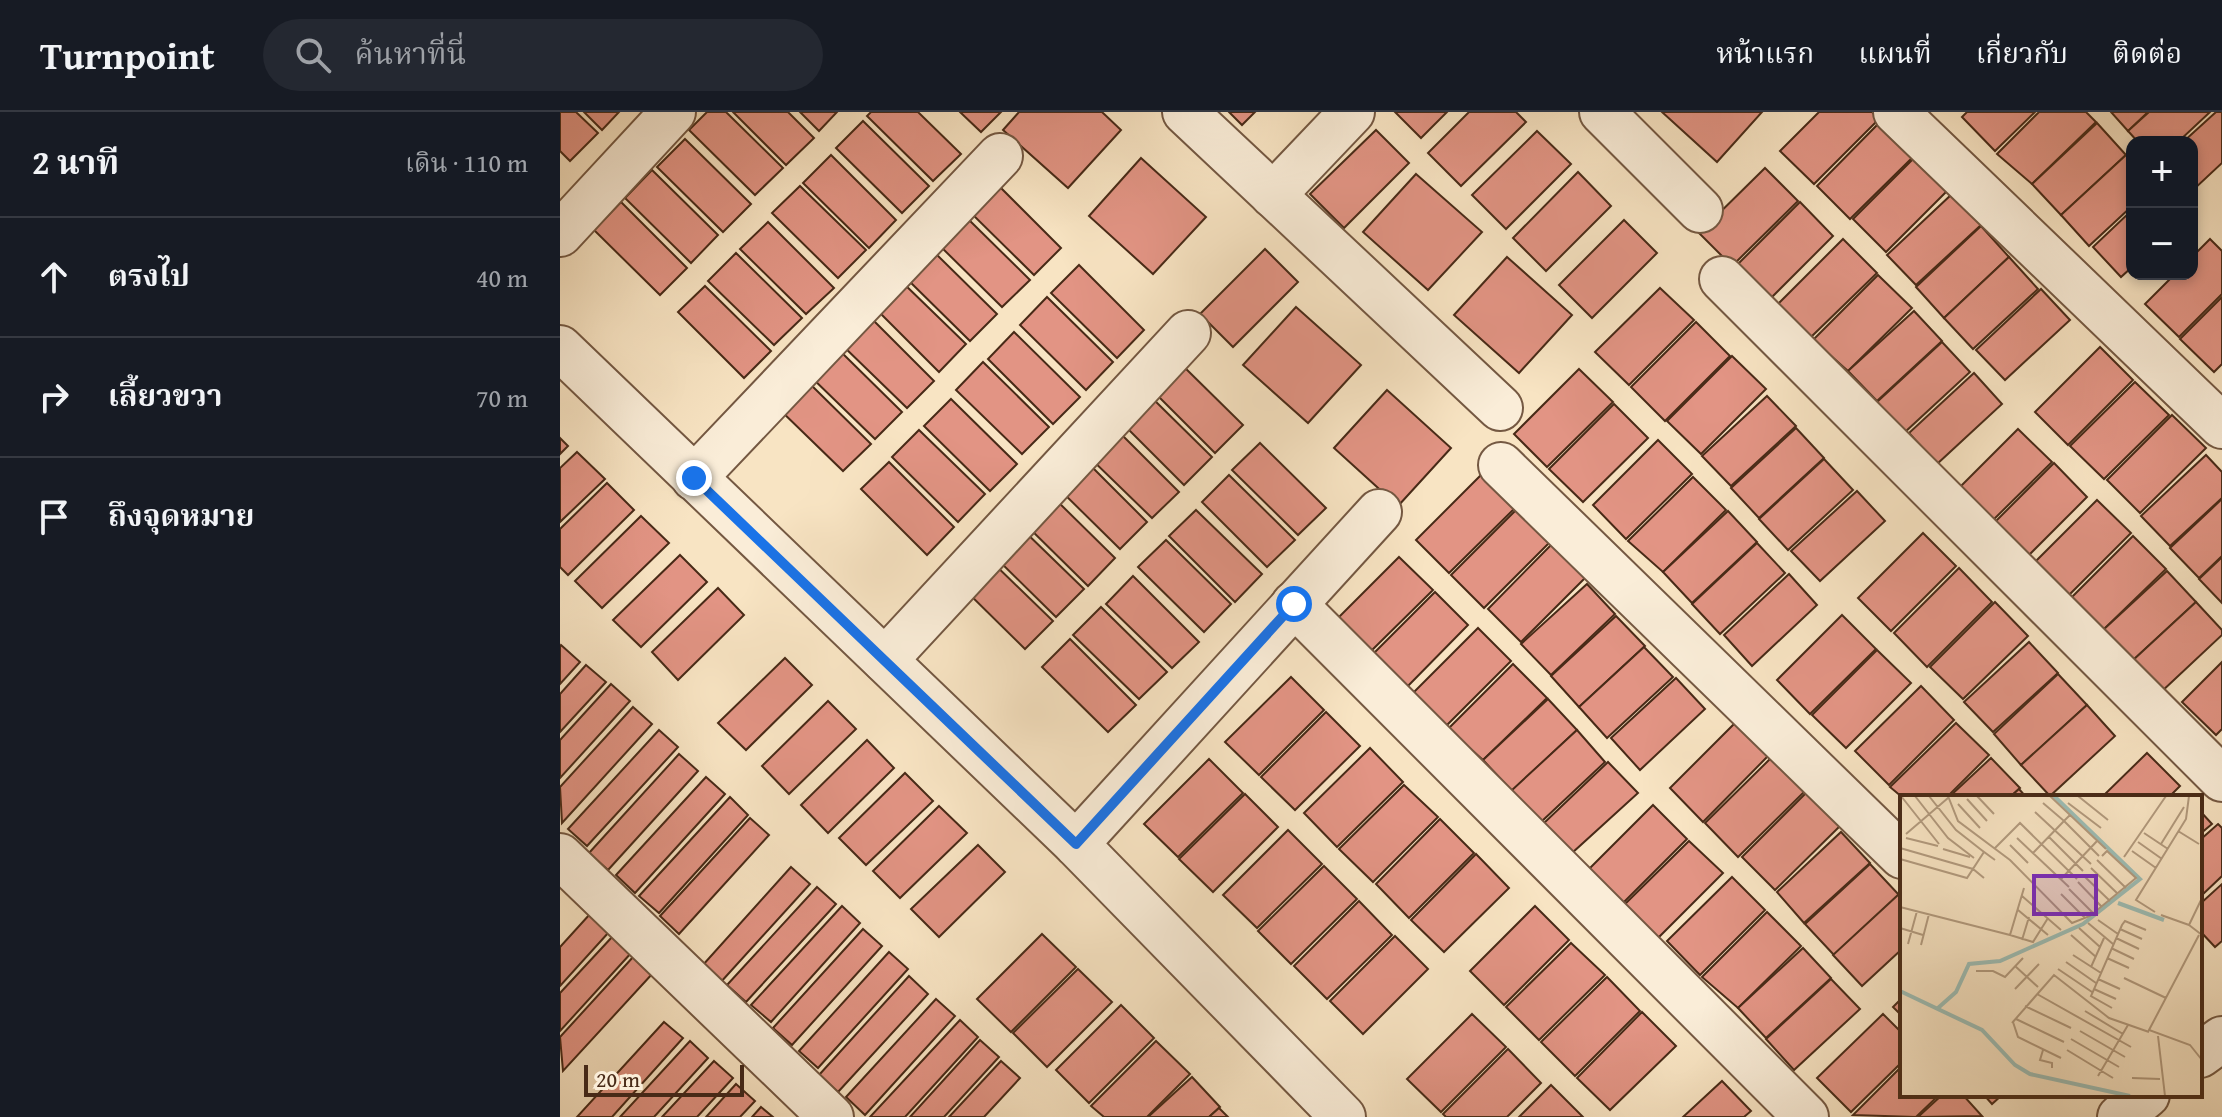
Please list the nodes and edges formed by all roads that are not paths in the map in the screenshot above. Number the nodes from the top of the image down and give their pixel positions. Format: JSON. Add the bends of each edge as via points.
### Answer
{"nodes":[{"id":1,"x":673,"y":112,"type":"edge"},
{"id":2,"x":1185,"y":112,"type":"edge"},
{"id":3,"x":1352,"y":112,"type":"edge"},
{"id":4,"x":1602,"y":112,"type":"edge"},
{"id":5,"x":1896,"y":112,"type":"edge"},
{"id":6,"x":1000,"y":156,"type":"dead end"},
{"id":7,"x":1273,"y":195,"type":"junction"},
{"id":8,"x":1700,"y":210,"type":"dead end"},
{"id":9,"x":560,"y":234,"type":"edge"},
{"id":10,"x":1722,"y":279,"type":"dead end"},
{"id":11,"x":1188,"y":333,"type":"dead end"},
{"id":12,"x":560,"y":348,"type":"edge"},
{"id":13,"x":1500,"y":408,"type":"dead end"},
{"id":14,"x":2222,"y":426,"type":"edge"},
{"id":15,"x":1501,"y":465,"type":"dead end"},
{"id":16,"x":694,"y":478,"type":"junction"},
{"id":17,"x":1379,"y":512,"type":"dead end"},
{"id":18,"x":1294,"y":604,"type":"junction"},
{"id":19,"x":885,"y":660,"type":"junction"},
{"id":20,"x":2222,"y":779,"type":"edge"},
{"id":21,"x":1076,"y":844,"type":"junction"},
{"id":22,"x":1900,"y":854,"type":"edge"},
{"id":23,"x":560,"y":856,"type":"edge"},
{"id":24,"x":2222,"y":1039,"type":"edge"},
{"id":25,"x":2202,"y":1054,"type":"edge"},
{"id":26,"x":2145,"y":1097,"type":"edge"},
{"id":27,"x":831,"y":1117,"type":"edge"},
{"id":28,"x":1343,"y":1117,"type":"edge"},
{"id":29,"x":1806,"y":1117,"type":"edge"},
{"id":30,"x":2120,"y":1117,"type":"edge"}],
"edges":[{"from":1,"to":9,"type":"street"},
{"from":2,"to":7,"type":"street"},
{"from":3,"to":7,"type":"street"},
{"from":4,"to":8,"type":"street"},
{"from":5,"to":14,"type":"street"},
{"from":6,"to":16,"type":"street"},
{"from":7,"to":13,"type":"street"},
{"from":10,"to":20,"type":"street"},
{"from":11,"to":19,"type":"street"},
{"from":12,"to":16,"type":"street"},
{"from":15,"to":22,"type":"street"},
{"from":16,"to":19,"type":"street"},
{"from":17,"to":18,"type":"street"},
{"from":18,"to":21,"type":"street"},
{"from":18,"to":29,"type":"street"},
{"from":19,"to":21,"type":"street"},
{"from":21,"to":28,"type":"street"},
{"from":23,"to":27,"type":"street"},
{"from":24,"to":25,"type":"street"},
{"from":26,"to":30,"type":"street"}]}
